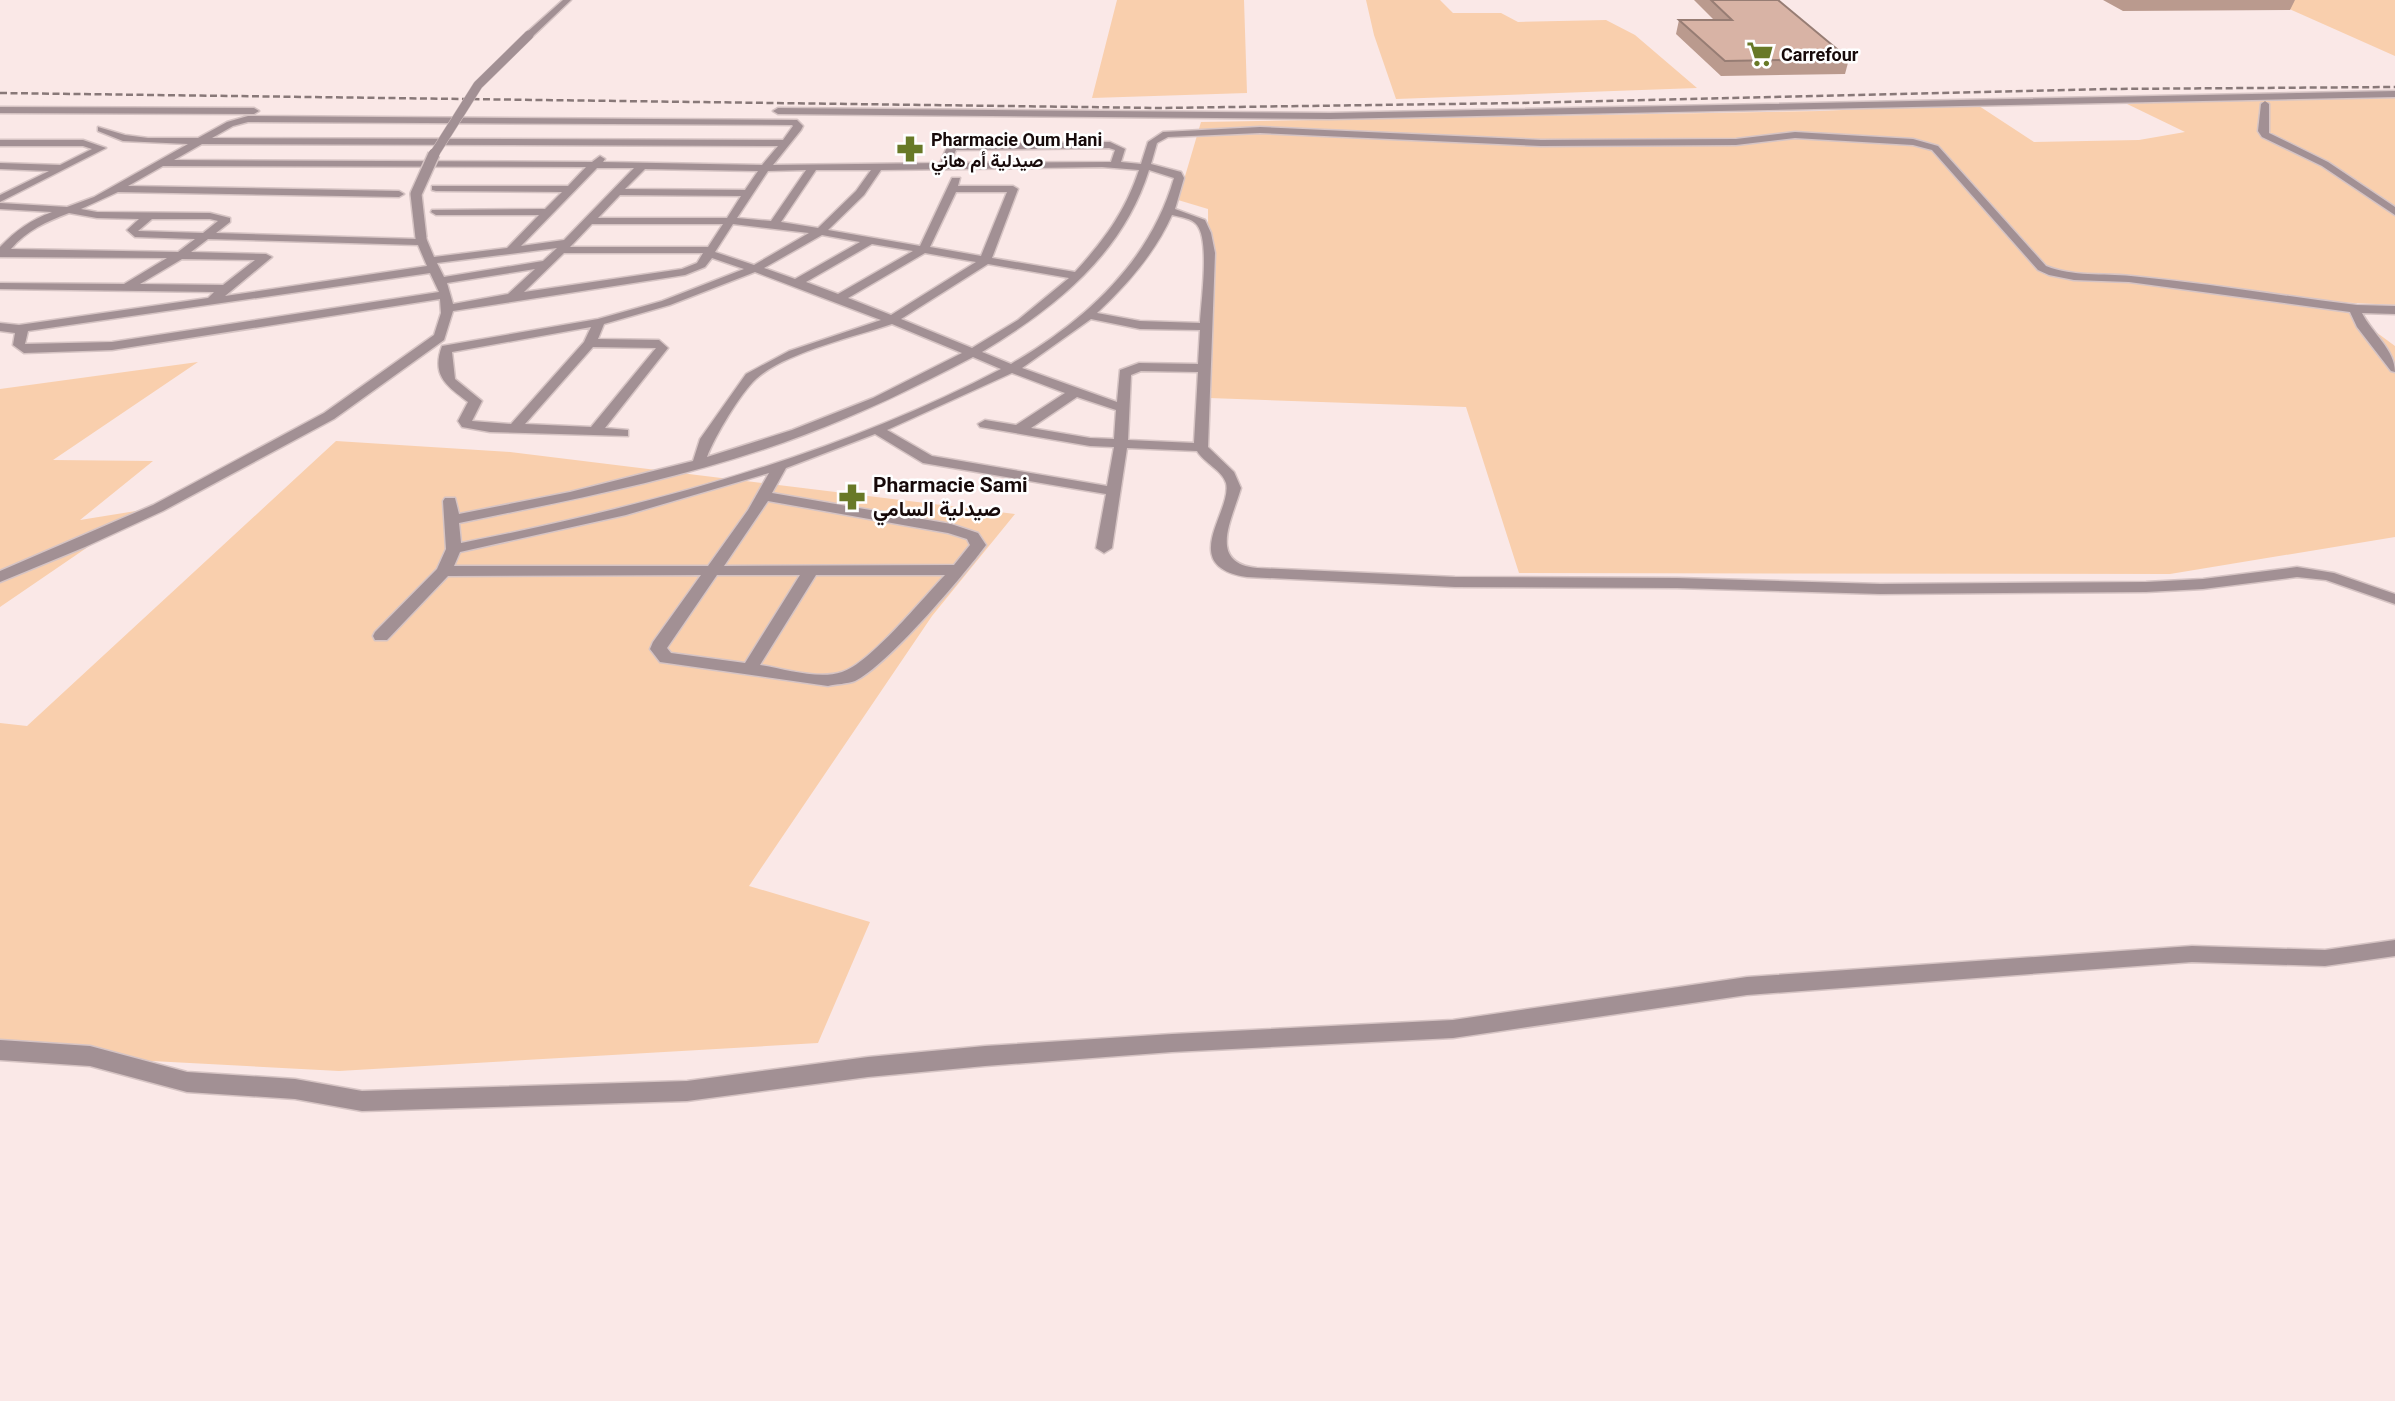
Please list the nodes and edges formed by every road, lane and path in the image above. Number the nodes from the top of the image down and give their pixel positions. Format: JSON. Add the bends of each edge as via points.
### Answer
{"nodes":[{"id":1,"x":567,"y":0,"type":"edge"},
{"id":2,"x":2395,"y":94,"type":"edge"},
{"id":3,"x":2265,"y":104,"type":"dead end"},
{"id":4,"x":0,"y":110,"type":"edge"},
{"id":5,"x":617,"y":110,"type":"dead end"},
{"id":6,"x":644,"y":110,"type":"dead end"},
{"id":7,"x":101,"y":129,"type":"dead end"},
{"id":8,"x":203,"y":140,"type":"junction"},
{"id":9,"x":334,"y":140,"type":"junction"},
{"id":10,"x":618,"y":142,"type":"junction"},
{"id":11,"x":0,"y":143,"type":"edge"},
{"id":12,"x":784,"y":143,"type":"junction"},
{"id":13,"x":162,"y":163,"type":"junction"},
{"id":14,"x":305,"y":163,"type":"junction"},
{"id":15,"x":595,"y":164,"type":"junction"},
{"id":16,"x":944,"y":165,"type":"junction"},
{"id":17,"x":963,"y":165,"type":"junction"},
{"id":18,"x":1115,"y":165,"type":"junction"},
{"id":19,"x":0,"y":166,"type":"edge"},
{"id":20,"x":642,"y":166,"type":"junction"},
{"id":21,"x":879,"y":166,"type":"junction"},
{"id":22,"x":1146,"y":166,"type":"junction"},
{"id":23,"x":813,"y":167,"type":"junction"},
{"id":24,"x":765,"y":168,"type":"junction"},
{"id":25,"x":63,"y":169,"type":"junction"},
{"id":26,"x":0,"y":186,"type":"edge"},
{"id":27,"x":24,"y":188,"type":"junction"},
{"id":28,"x":436,"y":188,"type":"dead end"},
{"id":29,"x":115,"y":189,"type":"junction"},
{"id":30,"x":952,"y":189,"type":"junction"},
{"id":31,"x":571,"y":190,"type":"junction"},
{"id":32,"x":267,"y":191,"type":"junction"},
{"id":33,"x":615,"y":192,"type":"junction"},
{"id":34,"x":749,"y":193,"type":"junction"},
{"id":35,"x":399,"y":194,"type":"dead end"},
{"id":36,"x":0,"y":199,"type":"edge"},
{"id":37,"x":0,"y":206,"type":"edge"},
{"id":38,"x":69,"y":210,"type":"junction"},
{"id":39,"x":1171,"y":211,"type":"junction"},
{"id":40,"x":436,"y":212,"type":"dead end"},
{"id":41,"x":549,"y":212,"type":"junction"},
{"id":42,"x":2395,"y":212,"type":"edge"},
{"id":43,"x":149,"y":216,"type":"junction"},
{"id":44,"x":589,"y":221,"type":"junction"},
{"id":45,"x":730,"y":221,"type":"junction"},
{"id":46,"x":774,"y":225,"type":"junction"},
{"id":47,"x":821,"y":231,"type":"junction"},
{"id":48,"x":206,"y":236,"type":"junction"},
{"id":49,"x":422,"y":240,"type":"junction"},
{"id":50,"x":872,"y":240,"type":"junction"},
{"id":51,"x":565,"y":246,"type":"junction"},
{"id":52,"x":512,"y":249,"type":"junction"},
{"id":53,"x":924,"y":249,"type":"junction"},
{"id":54,"x":710,"y":251,"type":"junction"},
{"id":55,"x":2,"y":253,"type":"edge"},
{"id":56,"x":182,"y":254,"type":"junction"},
{"id":57,"x":985,"y":261,"type":"junction"},
{"id":58,"x":547,"y":264,"type":"junction"},
{"id":59,"x":431,"y":265,"type":"junction"},
{"id":60,"x":756,"y":268,"type":"junction"},
{"id":61,"x":1078,"y":276,"type":"junction"},
{"id":62,"x":796,"y":284,"type":"junction"},
{"id":63,"x":0,"y":286,"type":"edge"},
{"id":64,"x":126,"y":288,"type":"junction"},
{"id":65,"x":226,"y":289,"type":"junction"},
{"id":66,"x":444,"y":295,"type":"junction"},
{"id":67,"x":512,"y":297,"type":"junction"},
{"id":68,"x":839,"y":299,"type":"junction"},
{"id":69,"x":210,"y":301,"type":"junction"},
{"id":70,"x":2358,"y":309,"type":"junction"},
{"id":71,"x":2395,"y":310,"type":"edge"},
{"id":72,"x":241,"y":312,"type":"junction"},
{"id":73,"x":1088,"y":314,"type":"junction"},
{"id":74,"x":892,"y":320,"type":"junction"},
{"id":75,"x":599,"y":322,"type":"junction"},
{"id":76,"x":1205,"y":327,"type":"junction"},
{"id":77,"x":22,"y":329,"type":"junction"},
{"id":78,"x":0,"y":330,"type":"edge"},
{"id":79,"x":590,"y":343,"type":"junction"},
{"id":80,"x":972,"y":353,"type":"junction"},
{"id":81,"x":1012,"y":368,"type":"junction"},
{"id":82,"x":1206,"y":368,"type":"junction"},
{"id":83,"x":2395,"y":368,"type":"edge"},
{"id":84,"x":1074,"y":393,"type":"junction"},
{"id":85,"x":1122,"y":408,"type":"junction"},
{"id":86,"x":985,"y":424,"type":"dead end"},
{"id":87,"x":515,"y":428,"type":"junction"},
{"id":88,"x":876,"y":429,"type":"junction"},
{"id":89,"x":1018,"y":430,"type":"junction"},
{"id":90,"x":596,"y":431,"type":"junction"},
{"id":91,"x":623,"y":433,"type":"dead end"},
{"id":92,"x":1121,"y":445,"type":"junction"},
{"id":93,"x":1201,"y":447,"type":"junction"},
{"id":94,"x":702,"y":463,"type":"junction"},
{"id":95,"x":779,"y":467,"type":"junction"},
{"id":96,"x":1114,"y":491,"type":"junction"},
{"id":97,"x":765,"y":496,"type":"junction"},
{"id":98,"x":450,"y":501,"type":"dead end"},
{"id":99,"x":453,"y":520,"type":"junction"},
{"id":100,"x":1104,"y":548,"type":"dead end"},
{"id":101,"x":454,"y":549,"type":"junction"},
{"id":102,"x":713,"y":570,"type":"junction"},
{"id":103,"x":958,"y":570,"type":"junction"},
{"id":104,"x":444,"y":571,"type":"junction"},
{"id":105,"x":810,"y":572,"type":"junction"},
{"id":106,"x":0,"y":577,"type":"edge"},
{"id":107,"x":2395,"y":599,"type":"edge"},
{"id":108,"x":381,"y":636,"type":"dead end"},
{"id":109,"x":749,"y":670,"type":"junction"},
{"id":110,"x":2395,"y":948,"type":"edge"},
{"id":111,"x":0,"y":1051,"type":"edge"}],
"edges":[{"from":1,"to":49,"type":"street","bridge":true,"via":[[478,85],[439,143],[416,194]]},
{"from":2,"to":6,"type":"street","via":[[1330,116]]},
{"from":3,"to":42,"type":"street","via":[[2265,135],[2325,164]]},
{"from":4,"to":5,"type":"street","via":[[579,114]]},
{"from":7,"to":8,"type":"street","via":[[122,138],[148,141]]},
{"from":8,"to":9,"type":"street"},
{"from":8,"to":12,"type":"street","via":[[230,124],[263,118],[797,123]]},
{"from":8,"to":13,"type":"street"},
{"from":9,"to":10,"type":"street"},
{"from":9,"to":14,"type":"street"},
{"from":10,"to":12,"type":"street"},
{"from":10,"to":15,"type":"street"},
{"from":11,"to":25,"type":"street","via":[[101,148]]},
{"from":12,"to":24,"type":"street"},
{"from":13,"to":14,"type":"street"},
{"from":13,"to":29,"type":"street"},
{"from":14,"to":15,"type":"street"},
{"from":14,"to":32,"type":"street"},
{"from":15,"to":20,"type":"street"},
{"from":15,"to":31,"type":"street"},
{"from":16,"to":17,"type":"street"},
{"from":16,"to":18,"type":"street","via":[[955,146],[1110,145],[1120,149]]},
{"from":16,"to":21,"type":"street"},
{"from":17,"to":18,"type":"street"},
{"from":17,"to":30,"type":"street"},
{"from":18,"to":22,"type":"street"},
{"from":19,"to":25,"type":"street"},
{"from":20,"to":24,"type":"street"},
{"from":20,"to":33,"type":"street"},
{"from":21,"to":23,"type":"street"},
{"from":21,"to":47,"type":"street","via":[[860,193]]},
{"from":22,"to":39,"type":"street","via":[[1177,174]]},
{"from":22,"to":61,"type":"street","via":[[1124,218]]},
{"from":22,"to":70,"type":"street","via":[[1158,137],[1181,132],[1260,130],[1541,144],[1736,142],[1795,135],[1913,142],[1935,148],[2042,268],[2055,274],[2129,279]]},
{"from":23,"to":24,"type":"street"},
{"from":23,"to":46,"type":"street"},
{"from":24,"to":34,"type":"street"},
{"from":25,"to":27,"type":"street"},
{"from":26,"to":27,"type":"street"},
{"from":27,"to":36,"type":"street"},
{"from":28,"to":31,"type":"street"},
{"from":29,"to":32,"type":"street"},
{"from":29,"to":38,"type":"street"},
{"from":30,"to":53,"type":"street"},
{"from":30,"to":57,"type":"street","via":[[1013,188]]},
{"from":31,"to":41,"type":"street"},
{"from":32,"to":35,"type":"street"},
{"from":33,"to":34,"type":"street"},
{"from":33,"to":44,"type":"street"},
{"from":34,"to":45,"type":"street"},
{"from":37,"to":38,"type":"street"},
{"from":38,"to":43,"type":"street"},
{"from":38,"to":55,"type":"street","via":[[25,228]]},
{"from":39,"to":73,"type":"street","via":[[1147,250]]},
{"from":39,"to":76,"type":"street","via":[[1199,220],[1206,228]]},
{"from":40,"to":41,"type":"street"},
{"from":41,"to":52,"type":"street"},
{"from":43,"to":48,"type":"street","via":[[132,230],[135,234]]},
{"from":43,"to":48,"type":"street","via":[[226,220]]},
{"from":44,"to":45,"type":"street"},
{"from":44,"to":51,"type":"street"},
{"from":45,"to":46,"type":"street"},
{"from":45,"to":54,"type":"street"},
{"from":46,"to":47,"type":"street"},
{"from":47,"to":50,"type":"street"},
{"from":47,"to":60,"type":"street"},
{"from":48,"to":49,"type":"street"},
{"from":48,"to":56,"type":"street"},
{"from":49,"to":59,"type":"street"},
{"from":50,"to":53,"type":"street"},
{"from":50,"to":62,"type":"street"},
{"from":51,"to":52,"type":"street"},
{"from":51,"to":54,"type":"street"},
{"from":51,"to":58,"type":"street"},
{"from":52,"to":59,"type":"street"},
{"from":53,"to":57,"type":"street"},
{"from":53,"to":68,"type":"street"},
{"from":54,"to":60,"type":"street"},
{"from":54,"to":67,"type":"street","via":[[701,265],[685,272]]},
{"from":55,"to":56,"type":"street"},
{"from":56,"to":64,"type":"street"},
{"from":56,"to":65,"type":"street","via":[[266,257]]},
{"from":57,"to":61,"type":"street"},
{"from":57,"to":74,"type":"street"},
{"from":58,"to":66,"type":"street"},
{"from":58,"to":67,"type":"street"},
{"from":59,"to":66,"type":"street"},
{"from":59,"to":72,"type":"street"},
{"from":60,"to":62,"type":"street"},
{"from":60,"to":75,"type":"street","via":[[666,303]]},
{"from":61,"to":80,"type":"street","via":[[1022,323]]},
{"from":62,"to":68,"type":"street"},
{"from":63,"to":64,"type":"street"},
{"from":64,"to":65,"type":"street"},
{"from":65,"to":69,"type":"street"},
{"from":66,"to":67,"type":"street"},
{"from":66,"to":72,"type":"street"},
{"from":66,"to":106,"type":"street","via":[[440,337],[329,416],[134,520]]},
{"from":68,"to":74,"type":"street"},
{"from":69,"to":72,"type":"street"},
{"from":69,"to":77,"type":"street"},
{"from":70,"to":71,"type":"street"},
{"from":70,"to":83,"type":"street","via":[[2362,327]]},
{"from":72,"to":77,"type":"street","via":[[112,346],[24,349],[19,345]]},
{"from":73,"to":76,"type":"street","via":[[1140,325]]},
{"from":73,"to":81,"type":"street"},
{"from":74,"to":80,"type":"street"},
{"from":74,"to":94,"type":"street","via":[[793,354],[751,377],[707,439],[699,459]]},
{"from":75,"to":79,"type":"street"},
{"from":75,"to":87,"type":"street","via":[[446,349],[447,381],[475,401],[467,424]]},
{"from":76,"to":82,"type":"street"},
{"from":77,"to":78,"type":"street"},
{"from":79,"to":87,"type":"street"},
{"from":79,"to":90,"type":"street","via":[[645,343],[662,348]]},
{"from":80,"to":81,"type":"street"},
{"from":80,"to":94,"type":"street","via":[[828,422]]},
{"from":81,"to":84,"type":"street"},
{"from":81,"to":88,"type":"street"},
{"from":82,"to":85,"type":"street","via":[[1130,369],[1124,377]]},
{"from":82,"to":93,"type":"street"},
{"from":84,"to":85,"type":"street"},
{"from":84,"to":89,"type":"street"},
{"from":85,"to":92,"type":"street"},
{"from":86,"to":89,"type":"street"},
{"from":87,"to":90,"type":"street"},
{"from":88,"to":95,"type":"street"},
{"from":88,"to":96,"type":"street","via":[[928,460]]},
{"from":89,"to":92,"type":"street"},
{"from":90,"to":91,"type":"street"},
{"from":92,"to":93,"type":"street"},
{"from":92,"to":96,"type":"street"},
{"from":93,"to":107,"type":"street","via":[[1234,482],[1219,546],[1222,560],[1234,569],[1257,573],[1455,582],[1880,589],[2146,587],[2298,572],[2328,576]]},
{"from":94,"to":99,"type":"street"},
{"from":95,"to":97,"type":"street"},
{"from":95,"to":101,"type":"street","via":[[600,519]]},
{"from":96,"to":100,"type":"street"},
{"from":97,"to":102,"type":"street"},
{"from":97,"to":103,"type":"street","via":[[968,533],[978,544]]},
{"from":98,"to":99,"type":"street"},
{"from":99,"to":101,"type":"street"},
{"from":101,"to":104,"type":"street"},
{"from":102,"to":104,"type":"street"},
{"from":102,"to":105,"type":"street"},
{"from":102,"to":109,"type":"street","via":[[658,649],[675,661]]},
{"from":103,"to":105,"type":"street"},
{"from":103,"to":109,"type":"street","via":[[857,673],[828,680]]},
{"from":104,"to":108,"type":"street"},
{"from":105,"to":109,"type":"street"},
{"from":110,"to":111,"type":"street","via":[[2325,958],[2192,954],[1747,986],[1453,1029],[985,1056],[687,1091],[362,1101],[295,1089],[187,1082],[90,1056]]}]}
